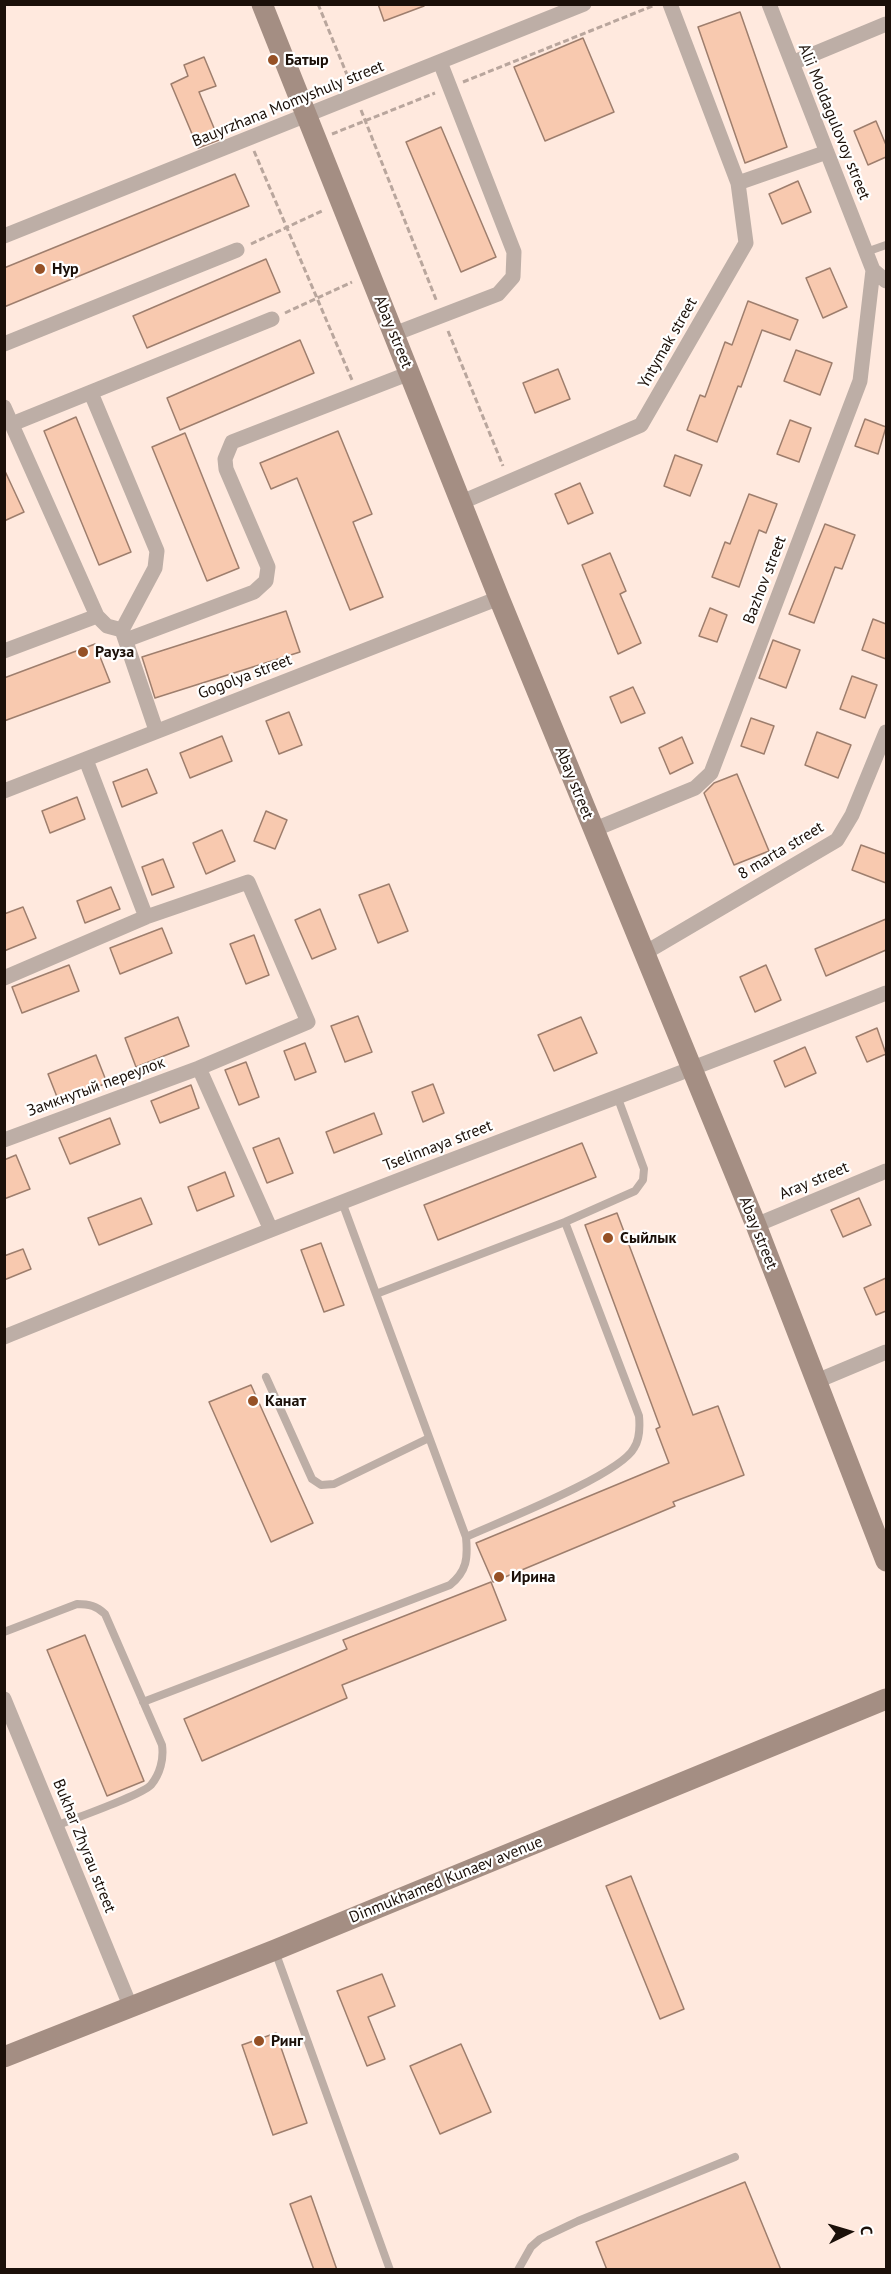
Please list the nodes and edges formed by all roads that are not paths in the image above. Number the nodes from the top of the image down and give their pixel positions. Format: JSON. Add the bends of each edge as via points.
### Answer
{"nodes":[{"id":1,"x":262,"y":4,"type":"edge"},
{"id":2,"x":584,"y":4,"type":"edge"},
{"id":3,"x":670,"y":4,"type":"edge"},
{"id":4,"x":769,"y":4,"type":"edge"},
{"id":5,"x":886,"y":24,"type":"edge"},
{"id":6,"x":440,"y":62,"type":"junction"},
{"id":7,"x":792,"y":63,"type":"junction"},
{"id":8,"x":307,"y":115,"type":"junction"},
{"id":9,"x":827,"y":152,"type":"junction"},
{"id":10,"x":738,"y":183,"type":"junction"},
{"id":11,"x":4,"y":236,"type":"edge"},
{"id":12,"x":886,"y":245,"type":"edge"},
{"id":13,"x":237,"y":250,"type":"road end"},
{"id":14,"x":866,"y":252,"type":"junction"},
{"id":15,"x":873,"y":270,"type":"junction"},
{"id":16,"x":886,"y":280,"type":"edge"},
{"id":17,"x":272,"y":319,"type":"road end"},
{"id":18,"x":394,"y":334,"type":"junction"},
{"id":19,"x":4,"y":344,"type":"edge"},
{"id":20,"x":410,"y":373,"type":"junction"},
{"id":21,"x":91,"y":393,"type":"junction"},
{"id":22,"x":4,"y":407,"type":"edge"},
{"id":23,"x":12,"y":424,"type":"junction"},
{"id":24,"x":462,"y":502,"type":"junction"},
{"id":25,"x":499,"y":598,"type":"junction"},
{"id":26,"x":97,"y":616,"type":"junction"},
{"id":27,"x":124,"y":635,"type":"junction"},
{"id":28,"x":5,"y":649,"type":"edge"},
{"id":29,"x":156,"y":730,"type":"junction"},
{"id":30,"x":886,"y":732,"type":"edge"},
{"id":31,"x":86,"y":760,"type":"junction"},
{"id":32,"x":4,"y":791,"type":"edge"},
{"id":33,"x":593,"y":830,"type":"junction"},
{"id":34,"x":146,"y":917,"type":"junction"},
{"id":35,"x":643,"y":954,"type":"junction"},
{"id":36,"x":4,"y":978,"type":"edge"},
{"id":37,"x":886,"y":993,"type":"edge"},
{"id":38,"x":199,"y":1068,"type":"junction"},
{"id":39,"x":691,"y":1070,"type":"junction"},
{"id":40,"x":617,"y":1096,"type":"junction"},
{"id":41,"x":4,"y":1140,"type":"edge"},
{"id":42,"x":886,"y":1171,"type":"edge"},
{"id":43,"x":342,"y":1202,"type":"junction"},
{"id":44,"x":565,"y":1222,"type":"junction"},
{"id":45,"x":756,"y":1226,"type":"junction"},
{"id":46,"x":271,"y":1230,"type":"junction"},
{"id":47,"x":376,"y":1294,"type":"junction"},
{"id":48,"x":4,"y":1337,"type":"edge"},
{"id":49,"x":886,"y":1352,"type":"edge"},
{"id":50,"x":266,"y":1377,"type":"dead end"},
{"id":51,"x":817,"y":1381,"type":"junction"},
{"id":52,"x":429,"y":1438,"type":"junction"},
{"id":53,"x":466,"y":1537,"type":"junction"},
{"id":54,"x":885,"y":1555,"type":"edge"},
{"id":55,"x":4,"y":1632,"type":"edge"},
{"id":56,"x":4,"y":1699,"type":"edge"},
{"id":57,"x":886,"y":1699,"type":"edge"},
{"id":58,"x":143,"y":1702,"type":"junction"},
{"id":59,"x":56,"y":1826,"type":"junction"},
{"id":60,"x":275,"y":1950,"type":"junction"},
{"id":61,"x":131,"y":2008,"type":"junction"},
{"id":62,"x":4,"y":2057,"type":"edge"},
{"id":63,"x":735,"y":2157,"type":"dead end"},
{"id":64,"x":390,"y":2270,"type":"edge"},
{"id":65,"x":518,"y":2270,"type":"edge"}],
"edges":[{"from":1,"to":8,"type":"street","name":"Abay street"},
{"from":2,"to":6,"type":"street","name":"Bauyrzhana Momyshuly street"},
{"from":3,"to":10,"type":"street","name":"Yntymak street"},
{"from":4,"to":7,"type":"street","name":"Alii Moldagulovoy street"},
{"from":5,"to":7,"type":"street"},
{"from":6,"to":8,"type":"street","name":"Bauyrzhana Momyshuly street"},
{"from":6,"to":18,"type":"street","via":[[514,252],[513,277],[498,294]]},
{"from":7,"to":9,"type":"street","name":"Alii Moldagulovoy street"},
{"from":8,"to":11,"type":"street","name":"Bauyrzhana Momyshuly street"},
{"from":8,"to":18,"type":"street","name":"Abay street"},
{"from":9,"to":10,"type":"street"},
{"from":9,"to":14,"type":"street","name":"Alii Moldagulovoy street"},
{"from":10,"to":24,"type":"street","name":"Yntymak street","via":[[746,243],[641,425]]},
{"from":12,"to":14,"type":"lane"},
{"from":13,"to":19,"type":"street"},
{"from":14,"to":15,"type":"street","name":"Alii Moldagulovoy street"},
{"from":15,"to":16,"type":"street"},
{"from":15,"to":33,"type":"street","name":"Bazhov street","via":[[861,381],[711,773],[695,788]]},
{"from":17,"to":21,"type":"street"},
{"from":18,"to":20,"type":"street","name":"Abay street"},
{"from":20,"to":24,"type":"street","name":"Abay street"},
{"from":20,"to":27,"type":"street","via":[[232,442],[225,459],[226,470],[267,567],[266,581],[254,592]]},
{"from":21,"to":23,"type":"street"},
{"from":21,"to":27,"type":"street","via":[[157,551],[155,568]]},
{"from":22,"to":23,"type":"street"},
{"from":23,"to":26,"type":"street"},
{"from":24,"to":25,"type":"street","name":"Abay street"},
{"from":25,"to":29,"type":"street","name":"Gogolya street"},
{"from":25,"to":33,"type":"street","name":"Abay street"},
{"from":26,"to":27,"type":"street"},
{"from":26,"to":28,"type":"street"},
{"from":27,"to":29,"type":"street"},
{"from":29,"to":31,"type":"street","name":"Gogolya street"},
{"from":30,"to":35,"type":"street","name":"8 marta street","via":[[852,815],[837,840]]},
{"from":31,"to":32,"type":"street","name":"Gogolya street"},
{"from":31,"to":34,"type":"street"},
{"from":33,"to":35,"type":"street","name":"Abay street"},
{"from":34,"to":36,"type":"street","name":"Замкнутый переулок"},
{"from":34,"to":38,"type":"street","name":"Замкнутый переулок","via":[[248,882],[308,1022]]},
{"from":35,"to":39,"type":"street","name":"Abay street"},
{"from":37,"to":39,"type":"street","name":"Tselinnaya street"},
{"from":38,"to":41,"type":"street","name":"Замкнутый переулок"},
{"from":38,"to":46,"type":"street"},
{"from":39,"to":40,"type":"street","name":"Tselinnaya street"},
{"from":39,"to":45,"type":"street","name":"Abay street"},
{"from":40,"to":43,"type":"street","name":"Tselinnaya street"},
{"from":40,"to":44,"type":"lane","via":[[644,1169],[644,1180],[635,1191]]},
{"from":42,"to":45,"type":"street","name":"Aray street"},
{"from":43,"to":46,"type":"street","name":"Tselinnaya street"},
{"from":43,"to":47,"type":"lane"},
{"from":44,"to":47,"type":"lane"},
{"from":44,"to":53,"type":"lane","via":[[639,1416],[640,1431],[624,1460],[600,1476]]},
{"from":45,"to":51,"type":"street","name":"Abay street"},
{"from":46,"to":48,"type":"street","name":"Tselinnaya street"},
{"from":47,"to":52,"type":"lane"},
{"from":49,"to":51,"type":"street"},
{"from":50,"to":52,"type":"lane","via":[[312,1479],[321,1485],[334,1484]]},
{"from":51,"to":54,"type":"street","name":"Abay street"},
{"from":52,"to":53,"type":"lane"},
{"from":53,"to":58,"type":"lane","via":[[466,1565],[450,1585]]},
{"from":55,"to":58,"type":"lane","via":[[77,1604],[100,1609]]},
{"from":56,"to":59,"type":"street","name":"Bukhar Zhyrau street"},
{"from":57,"to":60,"type":"street","name":"Dinmukhamed Kunaev avenue"},
{"from":58,"to":59,"type":"lane","via":[[163,1754],[151,1784]]},
{"from":59,"to":61,"type":"street","name":"Bukhar Zhyrau street"},
{"from":60,"to":61,"type":"street","name":"Dinmukhamed Kunaev avenue"},
{"from":60,"to":64,"type":"lane"},
{"from":61,"to":62,"type":"street","name":"Dinmukhamed Kunaev avenue"},
{"from":63,"to":65,"type":"lane","via":[[540,2239]]}]}
